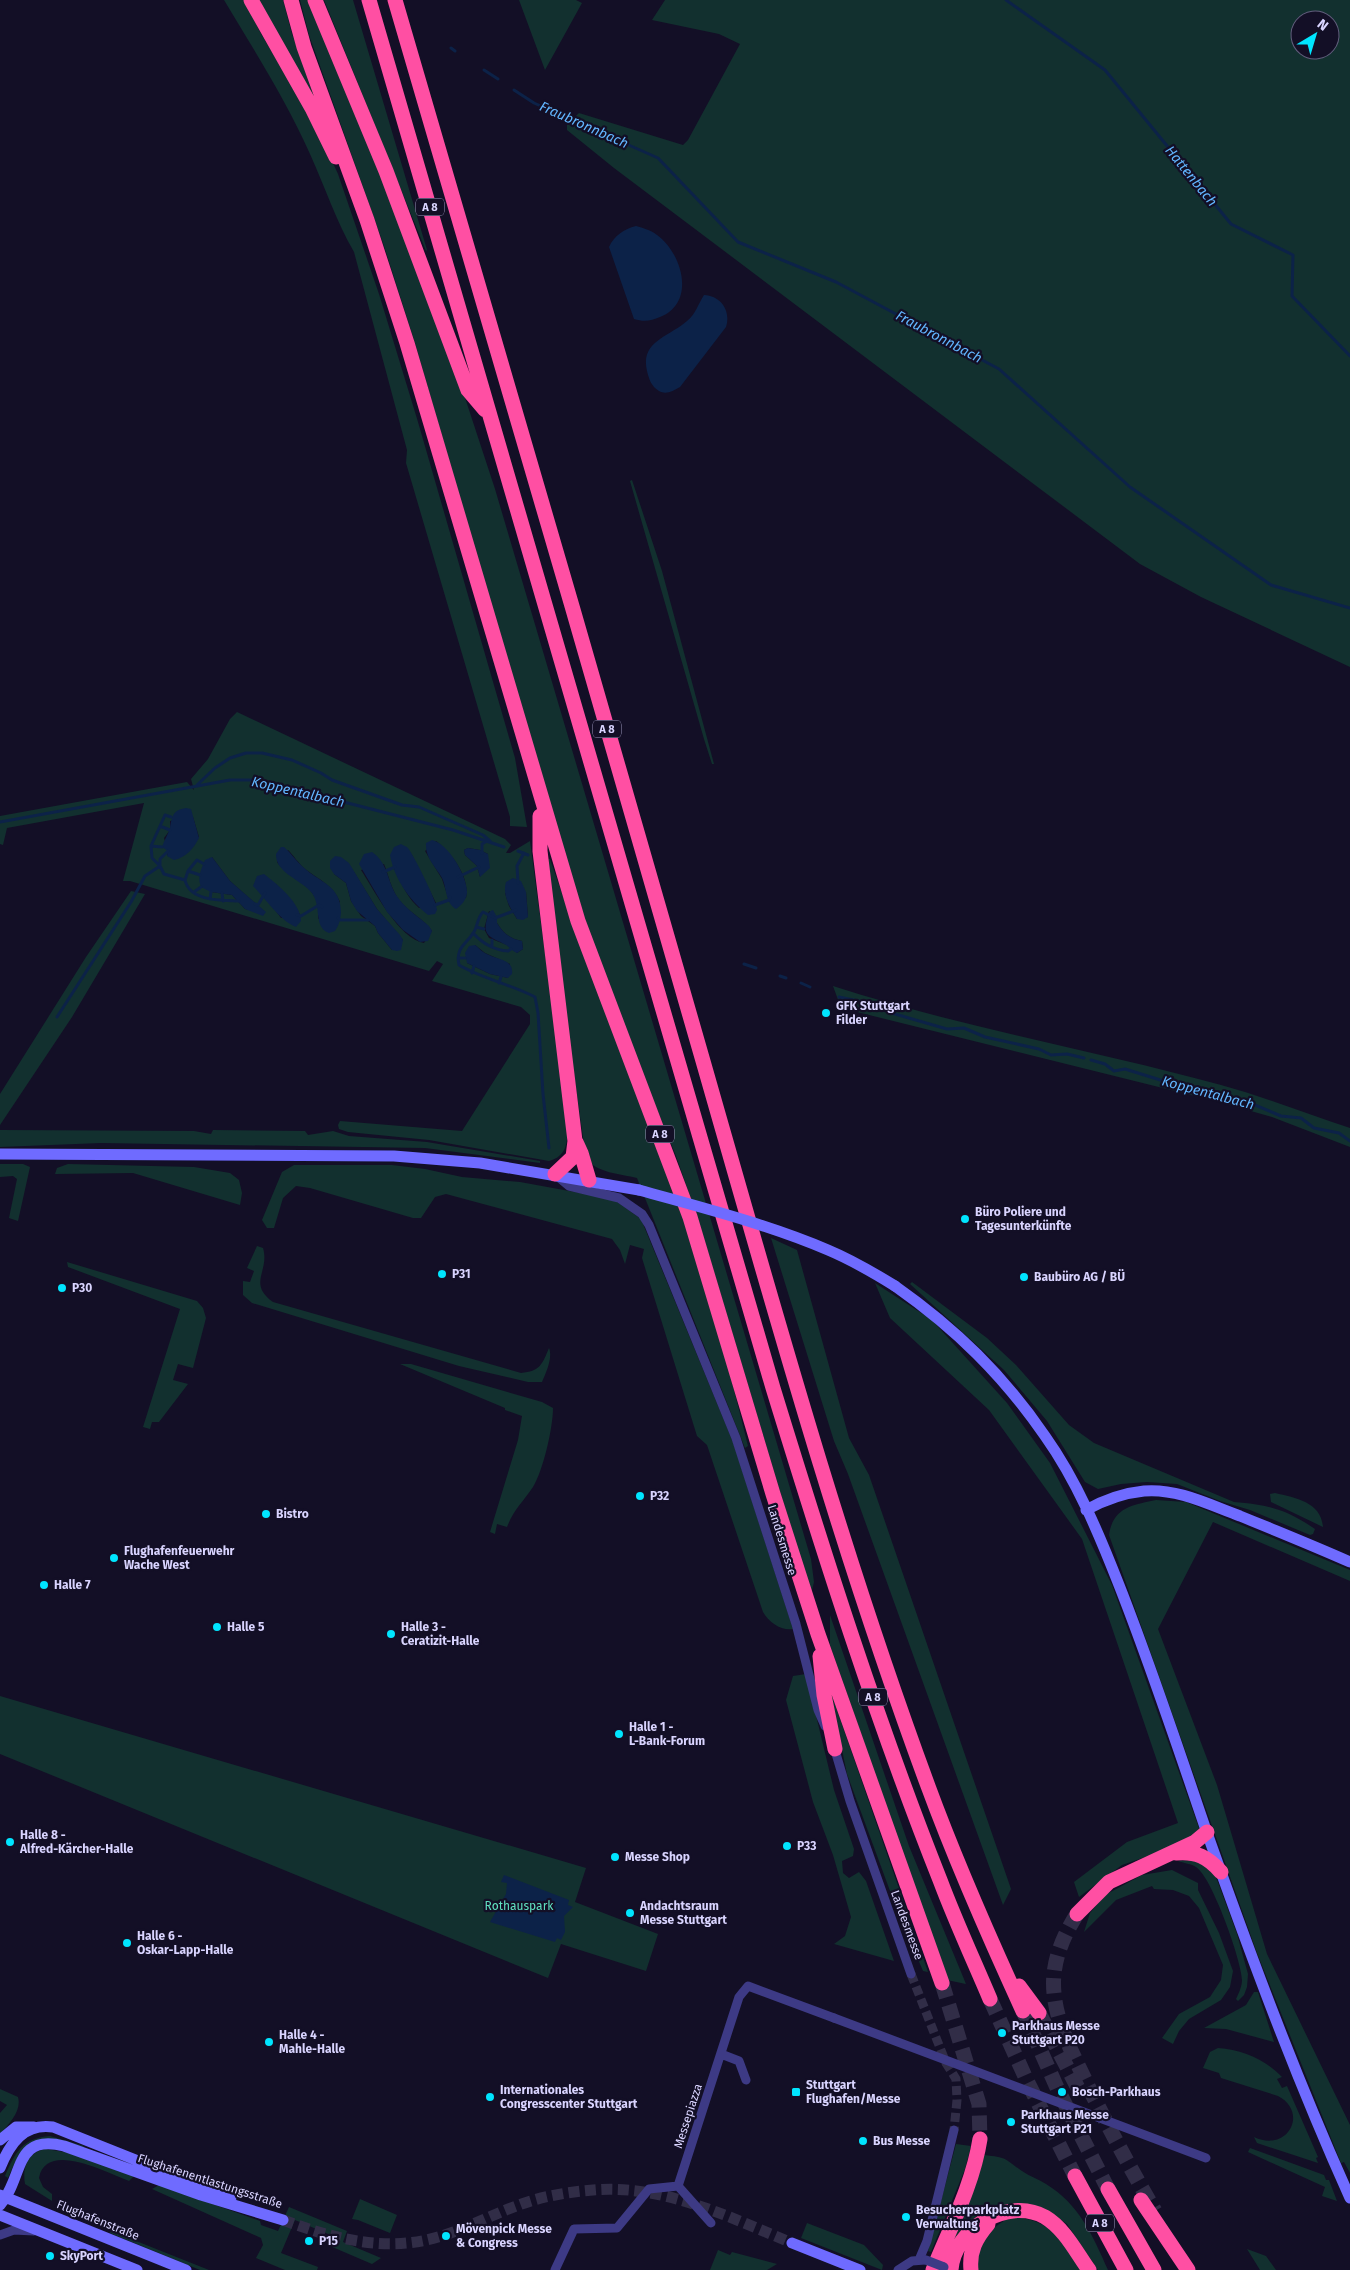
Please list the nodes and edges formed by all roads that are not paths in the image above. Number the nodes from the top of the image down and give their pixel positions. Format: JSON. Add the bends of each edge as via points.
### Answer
{"nodes":[{"id":1,"x":251,"y":0,"type":"edge"},
{"id":2,"x":290,"y":0,"type":"edge"},
{"id":3,"x":315,"y":0,"type":"edge"},
{"id":4,"x":369,"y":0,"type":"edge"},
{"id":5,"x":395,"y":0,"type":"edge"},
{"id":6,"x":353,"y":181,"type":"junction"},
{"id":7,"x":489,"y":415,"type":"junction"},
{"id":8,"x":540,"y":797,"type":"junction"},
{"id":9,"x":575,"y":1141,"type":"junction"},
{"id":10,"x":0,"y":1154,"type":"edge"},
{"id":11,"x":554,"y":1174,"type":"junction"},
{"id":12,"x":589,"y":1180,"type":"junction"},
{"id":13,"x":1086,"y":1510,"type":"junction"},
{"id":14,"x":1350,"y":1562,"type":"edge"},
{"id":15,"x":818,"y":1634,"type":"junction"},
{"id":16,"x":835,"y":1749,"type":"junction"},
{"id":17,"x":1207,"y":1832,"type":"junction"},
{"id":18,"x":1170,"y":1854,"type":"junction"},
{"id":19,"x":1221,"y":1872,"type":"junction"},
{"id":20,"x":1077,"y":1914,"type":"tunnel mouth"},
{"id":21,"x":1001,"y":1963,"type":"junction"},
{"id":22,"x":911,"y":1974,"type":"tunnel mouth"},
{"id":23,"x":942,"y":1983,"type":"tunnel mouth"},
{"id":24,"x":990,"y":1999,"type":"tunnel mouth"},
{"id":25,"x":1023,"y":2010,"type":"tunnel mouth"},
{"id":26,"x":1039,"y":2013,"type":"tunnel mouth"},
{"id":27,"x":721,"y":2054,"type":"junction"},
{"id":28,"x":746,"y":2080,"type":"dead end"},
{"id":29,"x":34,"y":2127,"type":"junction"},
{"id":30,"x":954,"y":2130,"type":"tunnel mouth"},
{"id":31,"x":980,"y":2139,"type":"tunnel mouth"},
{"id":32,"x":0,"y":2140,"type":"edge"},
{"id":33,"x":1206,"y":2158,"type":"dead end"},
{"id":34,"x":0,"y":2168,"type":"edge"},
{"id":35,"x":1076,"y":2176,"type":"tunnel mouth"},
{"id":36,"x":678,"y":2186,"type":"junction"},
{"id":37,"x":1108,"y":2189,"type":"tunnel mouth"},
{"id":38,"x":1348,"y":2194,"type":"edge"},
{"id":39,"x":2,"y":2199,"type":"edge"},
{"id":40,"x":1141,"y":2200,"type":"tunnel mouth"},
{"id":41,"x":0,"y":2215,"type":"edge"},
{"id":42,"x":993,"y":2217,"type":"junction"},
{"id":43,"x":711,"y":2222,"type":"dead end"},
{"id":44,"x":43,"y":2233,"type":"junction"},
{"id":45,"x":0,"y":2235,"type":"edge"},
{"id":46,"x":792,"y":2243,"type":"tunnel mouth"},
{"id":47,"x":936,"y":2266,"type":"edge"},
{"id":48,"x":137,"y":2270,"type":"edge"},
{"id":49,"x":186,"y":2270,"type":"edge"},
{"id":50,"x":555,"y":2270,"type":"edge"},
{"id":51,"x":860,"y":2270,"type":"edge"},
{"id":52,"x":898,"y":2270,"type":"edge"},
{"id":53,"x":971,"y":2270,"type":"edge"},
{"id":54,"x":1089,"y":2270,"type":"edge"},
{"id":55,"x":1126,"y":2270,"type":"edge"},
{"id":56,"x":1154,"y":2270,"type":"edge"},
{"id":57,"x":1188,"y":2270,"type":"edge"}],
"edges":[{"from":1,"to":6,"type":"highway","via":[[312,108],[332,151]]},
{"from":2,"to":6,"type":"highway","number":"A 8"},
{"from":3,"to":7,"type":"highway","number":"A 8","via":[[390,179],[468,390]]},
{"from":4,"to":7,"type":"highway","number":"A 8"},
{"from":5,"to":21,"type":"highway","number":"A 8","via":[[751,1230],[838,1519],[926,1780]]},
{"from":6,"to":8,"type":"highway","number":"A 8","via":[[407,344]]},
{"from":7,"to":24,"type":"highway","number":"A 8","via":[[813,1517],[899,1772],[940,1881]]},
{"from":8,"to":9,"type":"highway","via":[[540,851]]},
{"from":8,"to":15,"type":"highway","number":"A 8","via":[[590,957],[690,1217]]},
{"from":9,"to":11,"type":"highway","via":[[573,1157]]},
{"from":9,"to":12,"type":"highway"},
{"from":10,"to":11,"type":"main road","via":[[394,1156],[480,1163]]},
{"from":11,"to":12,"type":"main road"},
{"from":11,"to":16,"type":"street","name":"Landesmesse","via":[[569,1186],[619,1198],[642,1214],[649,1225],[736,1438],[796,1624],[818,1710]]},
{"from":12,"to":13,"type":"main road","bridge":true,"via":[[742,1218],[854,1262],[896,1286],[948,1325],[1003,1381],[1046,1438]]},
{"from":13,"to":14,"type":"main road","via":[[1108,1499],[1144,1491],[1176,1494]]},
{"from":13,"to":17,"type":"main road","via":[[1140,1637]]},
{"from":15,"to":16,"type":"highway","via":[[824,1695]]},
{"from":15,"to":23,"type":"highway"},
{"from":16,"to":22,"type":"street","name":"Landesmesse"},
{"from":17,"to":18,"type":"highway"},
{"from":17,"to":19,"type":"main road"},
{"from":18,"to":19,"type":"highway","via":[[1197,1853]]},
{"from":18,"to":20,"type":"highway","via":[[1109,1882]]},
{"from":19,"to":38,"type":"main road","via":[[1253,1961]]},
{"from":21,"to":25,"type":"highway","number":"A 8"},
{"from":21,"to":26,"type":"highway"},
{"from":27,"to":28,"type":"street","via":[[740,2061]]},
{"from":27,"to":33,"type":"street","name":"Messepiazza","bridge":true,"via":[[739,1997],[748,1986]]},
{"from":27,"to":36,"type":"street","name":"Messepiazza"},
{"from":29,"to":32,"type":"main road","via":[[16,2127]]},
{"from":29,"to":34,"type":"main road","via":[[14,2142]]},
{"from":29,"to":39,"type":"main road","name":"Flughafenentlastungsstraße","via":[[53,2127],[90,2140],[283,2220],[57,2144],[34,2146],[25,2154]]},
{"from":30,"to":47,"type":"street","via":[[927,2241]]},
{"from":31,"to":47,"type":"highway","via":[[978,2154]]},
{"from":35,"to":55,"type":"highway","number":"A 8"},
{"from":36,"to":43,"type":"street"},
{"from":36,"to":50,"type":"street","via":[[648,2189],[617,2228],[574,2229]]},
{"from":37,"to":56,"type":"highway","number":"A 8"},
{"from":39,"to":49,"type":"main road","name":"Flughafenstraße"},
{"from":40,"to":57,"type":"highway"},
{"from":41,"to":44,"type":"main road"},
{"from":42,"to":47,"type":"highway","via":[[980,2222],[955,2253]]},
{"from":42,"to":53,"type":"highway","via":[[974,2244]]},
{"from":42,"to":54,"type":"highway","via":[[1018,2211],[1037,2213],[1047,2218],[1063,2232]]},
{"from":44,"to":45,"type":"street","via":[[14,2230]]},
{"from":44,"to":48,"type":"main road"},
{"from":46,"to":51,"type":"main road"},
{"from":47,"to":52,"type":"street","via":[[906,2264]]}]}
